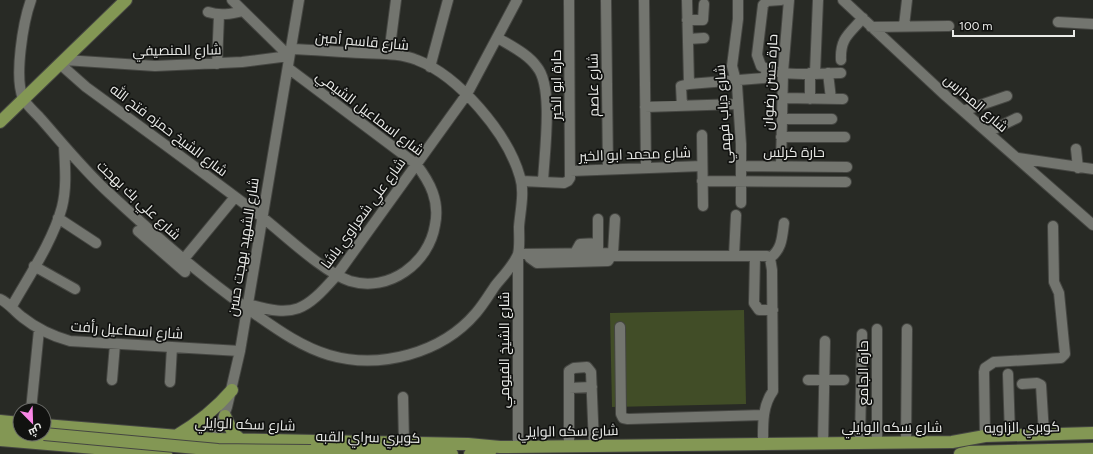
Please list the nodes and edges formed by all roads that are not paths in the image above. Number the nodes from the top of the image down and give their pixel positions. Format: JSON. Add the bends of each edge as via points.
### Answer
{"nodes":[{"id":1,"x":31,"y":0,"type":"edge"},
{"id":2,"x":126,"y":0,"type":"edge"},
{"id":3,"x":232,"y":0,"type":"edge"},
{"id":4,"x":299,"y":0,"type":"edge"},
{"id":5,"x":396,"y":0,"type":"edge"},
{"id":6,"x":448,"y":0,"type":"edge"},
{"id":7,"x":517,"y":0,"type":"edge"},
{"id":8,"x":569,"y":0,"type":"edge"},
{"id":9,"x":606,"y":0,"type":"edge"},
{"id":10,"x":644,"y":0,"type":"edge"},
{"id":11,"x":687,"y":0,"type":"edge"},
{"id":12,"x":738,"y":0,"type":"edge"},
{"id":13,"x":781,"y":0,"type":"edge"},
{"id":14,"x":789,"y":0,"type":"edge"},
{"id":15,"x":818,"y":0,"type":"edge"},
{"id":16,"x":843,"y":0,"type":"edge"},
{"id":17,"x":907,"y":0,"type":"edge"},
{"id":18,"x":704,"y":4,"type":"dead end"},
{"id":19,"x":243,"y":11,"type":"junction"},
{"id":20,"x":208,"y":12,"type":"dead end"},
{"id":21,"x":219,"y":15,"type":"junction"},
{"id":22,"x":863,"y":18,"type":"junction"},
{"id":23,"x":687,"y":20,"type":"junction"},
{"id":24,"x":1058,"y":22,"type":"dead end"},
{"id":25,"x":1093,"y":24,"type":"edge"},
{"id":26,"x":904,"y":26,"type":"junction"},
{"id":27,"x":949,"y":26,"type":"dead end"},
{"id":28,"x":871,"y":27,"type":"junction"},
{"id":29,"x":498,"y":38,"type":"junction"},
{"id":30,"x":704,"y":38,"type":"dead end"},
{"id":31,"x":688,"y":39,"type":"junction"},
{"id":32,"x":290,"y":53,"type":"junction"},
{"id":33,"x":389,"y":54,"type":"junction"},
{"id":34,"x":841,"y":60,"type":"dead end"},
{"id":35,"x":62,"y":62,"type":"junction"},
{"id":36,"x":217,"y":64,"type":"junction"},
{"id":37,"x":430,"y":66,"type":"junction"},
{"id":38,"x":288,"y":68,"type":"junction"},
{"id":39,"x":764,"y":68,"type":"junction"},
{"id":40,"x":783,"y":72,"type":"junction"},
{"id":41,"x":812,"y":73,"type":"junction"},
{"id":42,"x":828,"y":73,"type":"junction"},
{"id":43,"x":841,"y":73,"type":"dead end"},
{"id":44,"x":736,"y":80,"type":"junction"},
{"id":45,"x":689,"y":84,"type":"junction"},
{"id":46,"x":467,"y":94,"type":"junction"},
{"id":47,"x":1007,"y":96,"type":"dead end"},
{"id":48,"x":782,"y":98,"type":"junction"},
{"id":49,"x":23,"y":99,"type":"junction"},
{"id":50,"x":810,"y":99,"type":"junction"},
{"id":51,"x":831,"y":99,"type":"junction"},
{"id":52,"x":843,"y":99,"type":"dead end"},
{"id":53,"x":738,"y":104,"type":"junction"},
{"id":54,"x":682,"y":106,"type":"junction"},
{"id":55,"x":645,"y":107,"type":"junction"},
{"id":56,"x":963,"y":111,"type":"junction"},
{"id":57,"x":1017,"y":118,"type":"dead end"},
{"id":58,"x":782,"y":119,"type":"junction"},
{"id":59,"x":832,"y":119,"type":"dead end"},
{"id":60,"x":0,"y":122,"type":"edge"},
{"id":61,"x":988,"y":132,"type":"junction"},
{"id":62,"x":702,"y":135,"type":"dead end"},
{"id":63,"x":781,"y":137,"type":"junction"},
{"id":64,"x":845,"y":137,"type":"dead end"},
{"id":65,"x":64,"y":146,"type":"junction"},
{"id":66,"x":1076,"y":149,"type":"dead end"},
{"id":67,"x":1017,"y":157,"type":"junction"},
{"id":68,"x":416,"y":164,"type":"junction"},
{"id":69,"x":702,"y":166,"type":"junction"},
{"id":70,"x":741,"y":166,"type":"junction"},
{"id":71,"x":769,"y":166,"type":"junction"},
{"id":72,"x":781,"y":166,"type":"junction"},
{"id":73,"x":847,"y":167,"type":"dead end"},
{"id":74,"x":646,"y":168,"type":"junction"},
{"id":75,"x":1078,"y":168,"type":"junction"},
{"id":76,"x":608,"y":169,"type":"junction"},
{"id":77,"x":1093,"y":169,"type":"edge"},
{"id":78,"x":570,"y":171,"type":"junction"},
{"id":79,"x":522,"y":181,"type":"junction"},
{"id":80,"x":702,"y":181,"type":"junction"},
{"id":81,"x":543,"y":182,"type":"junction"},
{"id":82,"x":741,"y":182,"type":"junction"},
{"id":83,"x":769,"y":182,"type":"junction"},
{"id":84,"x":846,"y":182,"type":"dead end"},
{"id":85,"x":235,"y":197,"type":"junction"},
{"id":86,"x":741,"y":203,"type":"dead end"},
{"id":87,"x":702,"y":206,"type":"dead end"},
{"id":88,"x":736,"y":215,"type":"dead end"},
{"id":89,"x":262,"y":217,"type":"junction"},
{"id":90,"x":58,"y":218,"type":"junction"},
{"id":91,"x":598,"y":219,"type":"dead end"},
{"id":92,"x":615,"y":219,"type":"dead end"},
{"id":93,"x":784,"y":224,"type":"dead end"},
{"id":94,"x":1093,"y":225,"type":"edge"},
{"id":95,"x":1053,"y":226,"type":"dead end"},
{"id":96,"x":138,"y":231,"type":"dead end"},
{"id":97,"x":96,"y":243,"type":"dead end"},
{"id":98,"x":598,"y":248,"type":"junction"},
{"id":99,"x":167,"y":251,"type":"junction"},
{"id":100,"x":518,"y":254,"type":"junction"},
{"id":101,"x":528,"y":254,"type":"junction"},
{"id":102,"x":612,"y":254,"type":"junction"},
{"id":103,"x":734,"y":256,"type":"junction"},
{"id":104,"x":755,"y":256,"type":"junction"},
{"id":105,"x":770,"y":258,"type":"junction"},
{"id":106,"x":184,"y":260,"type":"junction"},
{"id":107,"x":34,"y":266,"type":"junction"},
{"id":108,"x":754,"y":269,"type":"junction"},
{"id":109,"x":772,"y":270,"type":"junction"},
{"id":110,"x":185,"y":272,"type":"dead end"},
{"id":111,"x":336,"y":276,"type":"junction"},
{"id":112,"x":75,"y":289,"type":"dead end"},
{"id":113,"x":0,"y":299,"type":"edge"},
{"id":114,"x":12,"y":306,"type":"junction"},
{"id":115,"x":248,"y":306,"type":"junction"},
{"id":116,"x":772,"y":310,"type":"junction"},
{"id":117,"x":620,"y":327,"type":"dead end"},
{"id":118,"x":878,"y":329,"type":"dead end"},
{"id":119,"x":907,"y":329,"type":"dead end"},
{"id":120,"x":39,"y":330,"type":"junction"},
{"id":121,"x":862,"y":334,"type":"dead end"},
{"id":122,"x":825,"y":341,"type":"dead end"},
{"id":123,"x":115,"y":344,"type":"junction"},
{"id":124,"x":172,"y":348,"type":"junction"},
{"id":125,"x":240,"y":351,"type":"junction"},
{"id":126,"x":1008,"y":374,"type":"dead end"},
{"id":127,"x":112,"y":380,"type":"dead end"},
{"id":128,"x":808,"y":380,"type":"dead end"},
{"id":129,"x":824,"y":380,"type":"junction"},
{"id":130,"x":844,"y":380,"type":"dead end"},
{"id":131,"x":170,"y":382,"type":"dead end"},
{"id":132,"x":1022,"y":384,"type":"dead end"},
{"id":133,"x":569,"y":388,"type":"junction"},
{"id":134,"x":592,"y":388,"type":"junction"},
{"id":135,"x":232,"y":390,"type":"junction"},
{"id":136,"x":403,"y":397,"type":"dead end"},
{"id":137,"x":32,"y":402,"type":"edge"},
{"id":138,"x":763,"y":415,"type":"junction"},
{"id":139,"x":225,"y":416,"type":"junction"},
{"id":140,"x":0,"y":421,"type":"edge"},
{"id":141,"x":12,"y":422,"type":"edge"},
{"id":142,"x":52,"y":426,"type":"edge"},
{"id":143,"x":0,"y":430,"type":"edge"},
{"id":144,"x":12,"y":431,"type":"edge"},
{"id":145,"x":1093,"y":433,"type":"edge"},
{"id":146,"x":1044,"y":434,"type":"junction"},
{"id":147,"x":52,"y":435,"type":"edge"},
{"id":148,"x":1010,"y":435,"type":"junction"},
{"id":149,"x":176,"y":436,"type":"junction"},
{"id":150,"x":985,"y":436,"type":"junction"},
{"id":151,"x":215,"y":439,"type":"junction"},
{"id":152,"x":240,"y":439,"type":"junction"},
{"id":153,"x":0,"y":440,"type":"edge"},
{"id":154,"x":1093,"y":441,"type":"edge"},
{"id":155,"x":860,"y":442,"type":"junction"},
{"id":156,"x":877,"y":442,"type":"junction"},
{"id":157,"x":952,"y":442,"type":"junction"},
{"id":158,"x":404,"y":443,"type":"junction"},
{"id":159,"x":763,"y":443,"type":"junction"},
{"id":160,"x":823,"y":443,"type":"junction"},
{"id":161,"x":906,"y":443,"type":"junction"},
{"id":162,"x":569,"y":445,"type":"junction"},
{"id":163,"x":594,"y":445,"type":"junction"},
{"id":164,"x":500,"y":447,"type":"junction"},
{"id":165,"x":518,"y":447,"type":"junction"},
{"id":166,"x":1093,"y":449,"type":"edge"},
{"id":167,"x":150,"y":453,"type":"edge"},
{"id":168,"x":166,"y":454,"type":"edge"},
{"id":169,"x":207,"y":454,"type":"edge"},
{"id":170,"x":452,"y":454,"type":"edge"},
{"id":171,"x":470,"y":454,"type":"edge"},
{"id":172,"x":960,"y":454,"type":"edge"}],
"edges":[{"from":1,"to":49,"type":"street","via":[[20,53]]},
{"from":2,"to":35,"type":"main road"},
{"from":3,"to":19,"type":"street"},
{"from":4,"to":32,"type":"street","name":"شارع الشهيد بهجت حسن"},
{"from":5,"to":33,"type":"street"},
{"from":6,"to":37,"type":"street"},
{"from":7,"to":29,"type":"street","name":"شارع علي شعراوي باشا"},
{"from":8,"to":78,"type":"street","name":"حارة ابو الخير"},
{"from":9,"to":76,"type":"street","name":"شارع عاصم"},
{"from":10,"to":55,"type":"street"},
{"from":11,"to":23,"type":"street"},
{"from":12,"to":44,"type":"street","name":"شارع دياب فهمي","via":[[732,66]]},
{"from":13,"to":39,"type":"street","via":[[767,1],[762,7],[757,55]]},
{"from":14,"to":40,"type":"street","name":"حارة حسن رضوان"},
{"from":15,"to":41,"type":"street"},
{"from":16,"to":22,"type":"street","name":"شارع المدارس"},
{"from":17,"to":26,"type":"street"},
{"from":18,"to":23,"type":"street","via":[[703,20]]},
{"from":19,"to":21,"type":"street"},
{"from":19,"to":32,"type":"street"},
{"from":20,"to":21,"type":"street"},
{"from":21,"to":36,"type":"street"},
{"from":22,"to":28,"type":"street","name":"شارع المدارس"},
{"from":22,"to":34,"type":"street","via":[[843,40]]},
{"from":23,"to":31,"type":"street"},
{"from":24,"to":25,"type":"street"},
{"from":26,"to":27,"type":"street"},
{"from":26,"to":28,"type":"street"},
{"from":28,"to":56,"type":"street","name":"شارع المدارس"},
{"from":29,"to":46,"type":"street","name":"شارع علي شعراوي باشا"},
{"from":29,"to":81,"type":"street","via":[[533,62],[544,78],[546,116]]},
{"from":30,"to":31,"type":"street"},
{"from":31,"to":45,"type":"street"},
{"from":32,"to":33,"type":"street","name":"شارع قاسم أمين"},
{"from":32,"to":36,"type":"street","name":"شارع المنصيفي"},
{"from":32,"to":38,"type":"street","name":"شارع الشهيد بهجت حسن"},
{"from":33,"to":37,"type":"street","name":"شارع قاسم أمين","via":[[404,56]]},
{"from":35,"to":36,"type":"street","name":"شارع المنصيفي","via":[[155,66]]},
{"from":35,"to":49,"type":"main road"},
{"from":35,"to":85,"type":"street","name":"شارع الشيخ حمزه فتح الله","via":[[86,87]]},
{"from":37,"to":46,"type":"street","name":"شارع قاسم أمين"},
{"from":38,"to":68,"type":"street","name":"شارع اسماعيل الشيمي"},
{"from":38,"to":89,"type":"street","name":"شارع الشهيد بهجت حسن"},
{"from":39,"to":40,"type":"street"},
{"from":39,"to":44,"type":"street","via":[[764,78]]},
{"from":40,"to":41,"type":"street"},
{"from":40,"to":48,"type":"street","name":"حارة حسن رضوان"},
{"from":41,"to":42,"type":"street"},
{"from":41,"to":50,"type":"street"},
{"from":42,"to":43,"type":"street"},
{"from":42,"to":51,"type":"street"},
{"from":44,"to":45,"type":"street"},
{"from":44,"to":53,"type":"street","name":"شارع دياب فهمي"},
{"from":45,"to":54,"type":"street","via":[[681,86]]},
{"from":46,"to":68,"type":"street","name":"شارع علي شعراوي باشا"},
{"from":46,"to":79,"type":"street","name":"شارع قاسم أمين","via":[[504,143]]},
{"from":47,"to":56,"type":"street"},
{"from":48,"to":50,"type":"street"},
{"from":48,"to":58,"type":"street","name":"حارة حسن رضوان"},
{"from":49,"to":60,"type":"main road"},
{"from":49,"to":65,"type":"street","name":"شارع علي بك بهجت"},
{"from":50,"to":51,"type":"street"},
{"from":51,"to":52,"type":"street"},
{"from":53,"to":54,"type":"street"},
{"from":53,"to":70,"type":"street","name":"شارع دياب فهمي"},
{"from":54,"to":55,"type":"street"},
{"from":55,"to":74,"type":"street"},
{"from":56,"to":61,"type":"street","name":"شارع المدارس"},
{"from":57,"to":61,"type":"street"},
{"from":58,"to":59,"type":"street"},
{"from":58,"to":63,"type":"street","name":"حارة حسن رضوان"},
{"from":61,"to":67,"type":"street","name":"شارع المدارس"},
{"from":62,"to":69,"type":"street"},
{"from":63,"to":64,"type":"street"},
{"from":63,"to":72,"type":"street","name":"حارة حسن رضوان"},
{"from":65,"to":90,"type":"street","via":[[65,185]]},
{"from":65,"to":99,"type":"street","name":"شارع علي بك بهجت"},
{"from":66,"to":75,"type":"street"},
{"from":67,"to":75,"type":"street"},
{"from":67,"to":94,"type":"street","name":"شارع المدارس"},
{"from":68,"to":111,"type":"street","name":"شارع علي شعراوي باشا"},
{"from":68,"to":111,"type":"street","name":"شارع اسماعيل الشيمي","via":[[432,189],[437,218],[434,233],[420,259],[396,277],[381,282],[366,283]]},
{"from":69,"to":74,"type":"street","name":"شارع محمد ابو الخير"},
{"from":69,"to":80,"type":"street"},
{"from":70,"to":71,"type":"street","name":"حارة كرلس"},
{"from":70,"to":82,"type":"street","name":"شارع دياب فهمي"},
{"from":71,"to":72,"type":"street","name":"حارة كرلس"},
{"from":71,"to":83,"type":"street"},
{"from":72,"to":73,"type":"street","name":"حارة كرلس"},
{"from":74,"to":76,"type":"street","name":"شارع محمد ابو الخير"},
{"from":75,"to":77,"type":"street"},
{"from":76,"to":78,"type":"street","name":"شارع محمد ابو الخير"},
{"from":78,"to":81,"type":"street","via":[[568,181]]},
{"from":79,"to":81,"type":"street"},
{"from":79,"to":100,"type":"street","name":"شارع قاسم أمين"},
{"from":80,"to":82,"type":"street"},
{"from":80,"to":87,"type":"street"},
{"from":82,"to":83,"type":"street"},
{"from":82,"to":86,"type":"street","name":"شارع دياب فهمي"},
{"from":83,"to":84,"type":"street"},
{"from":85,"to":89,"type":"street","name":"شارع الشيخ حمزه فتح الله"},
{"from":85,"to":106,"type":"street"},
{"from":88,"to":103,"type":"street"},
{"from":89,"to":111,"type":"street","name":"شارع اسماعيل الشيمي"},
{"from":89,"to":115,"type":"street","name":"شارع الشهيد بهجت حسن"},
{"from":90,"to":97,"type":"street"},
{"from":90,"to":107,"type":"street"},
{"from":91,"to":98,"type":"street"},
{"from":92,"to":102,"type":"street"},
{"from":93,"to":105,"type":"street","via":[[782,243]]},
{"from":95,"to":150,"type":"street","via":[[1054,282],[1059,293],[1065,354],[1061,358],[994,362],[985,368]]},
{"from":96,"to":99,"type":"street"},
{"from":98,"to":101,"type":"street","via":[[575,253]]},
{"from":98,"to":102,"type":"street"},
{"from":99,"to":106,"type":"street","name":"شارع علي بك بهجت"},
{"from":99,"to":110,"type":"street"},
{"from":100,"to":101,"type":"street"},
{"from":100,"to":115,"type":"street","via":[[476,314],[460,328],[428,348],[400,357],[355,360],[310,349],[284,334]]},
{"from":100,"to":165,"type":"street","name":"شارع الشيخ الفيومي"},
{"from":101,"to":102,"type":"street","via":[[536,264],[604,262],[608,261]]},
{"from":102,"to":103,"type":"street"},
{"from":103,"to":104,"type":"street"},
{"from":104,"to":105,"type":"street"},
{"from":104,"to":108,"type":"street"},
{"from":105,"to":109,"type":"street"},
{"from":106,"to":115,"type":"street","name":"شارع علي بك بهجت"},
{"from":107,"to":112,"type":"street"},
{"from":107,"to":114,"type":"street"},
{"from":108,"to":109,"type":"street"},
{"from":108,"to":116,"type":"street","via":[[755,306],[758,310]]},
{"from":109,"to":116,"type":"street"},
{"from":111,"to":115,"type":"street","name":"شارع علي شعراوي باشا","via":[[311,301],[291,310],[275,311]]},
{"from":113,"to":114,"type":"street","name":"شارع اسماعيل رأفت"},
{"from":114,"to":120,"type":"street","name":"شارع اسماعيل رأفت"},
{"from":115,"to":125,"type":"street","name":"شارع الشهيد بهجت حسن"},
{"from":116,"to":138,"type":"street","via":[[773,391]]},
{"from":117,"to":138,"type":"street","via":[[623,418]]},
{"from":118,"to":156,"type":"street","name":"حارة الجامع"},
{"from":119,"to":161,"type":"street"},
{"from":120,"to":123,"type":"street","name":"شارع اسماعيل رأفت","via":[[70,341]]},
{"from":120,"to":137,"type":"street"},
{"from":121,"to":155,"type":"street"},
{"from":122,"to":129,"type":"street"},
{"from":123,"to":124,"type":"street","name":"شارع اسماعيل رأفت"},
{"from":123,"to":127,"type":"street"},
{"from":124,"to":125,"type":"street","name":"شارع اسماعيل رأفت"},
{"from":124,"to":131,"type":"street"},
{"from":125,"to":135,"type":"street","name":"شارع الشهيد بهجت حسن"},
{"from":126,"to":148,"type":"street"},
{"from":128,"to":129,"type":"street"},
{"from":129,"to":130,"type":"street"},
{"from":129,"to":160,"type":"street"},
{"from":132,"to":146,"type":"street","via":[[1041,385]]},
{"from":133,"to":134,"type":"street"},
{"from":133,"to":134,"type":"street","via":[[570,371],[584,367],[590,369]]},
{"from":133,"to":162,"type":"street"},
{"from":134,"to":163,"type":"street"},
{"from":135,"to":139,"type":"street","name":"شارع الشهيد بهجت حسن"},
{"from":135,"to":149,"type":"main road","via":[[197,424]]},
{"from":136,"to":158,"type":"street"},
{"from":138,"to":159,"type":"street"},
{"from":139,"to":151,"type":"street","name":"شارع الشهيد بهجت حسن"},
{"from":139,"to":152,"type":"main road","via":[[233,433]]},
{"from":140,"to":141,"type":"main road"},
{"from":142,"to":149,"type":"main road","name":"شارع سكه الوايلي"},
{"from":143,"to":144,"type":"main road"},
{"from":145,"to":146,"type":"main road","name":"شارع سكه الوايلي"},
{"from":146,"to":148,"type":"main road","name":"شارع سكه الوايلي"},
{"from":147,"to":170,"type":"main road","name":"كوبري سراي القبه","bridge":true,"via":[[218,450]]},
{"from":148,"to":150,"type":"main road","name":"شارع سكه الوايلي"},
{"from":149,"to":151,"type":"main road","name":"شارع سكه الوايلي"},
{"from":150,"to":157,"type":"main road","name":"شارع سكه الوايلي"},
{"from":151,"to":152,"type":"main road","name":"شارع سكه الوايلي"},
{"from":151,"to":169,"type":"main road"},
{"from":152,"to":158,"type":"main road","name":"شارع سكه الوايلي"},
{"from":153,"to":167,"type":"main road"},
{"from":154,"to":157,"type":"main road","name":"كوبري الزاويه","via":[[970,444]]},
{"from":155,"to":156,"type":"main road","name":"شارع سكه الوايلي"},
{"from":155,"to":160,"type":"main road","name":"شارع سكه الوايلي"},
{"from":156,"to":161,"type":"main road","name":"شارع سكه الوايلي"},
{"from":157,"to":161,"type":"main road","name":"شارع سكه الوايلي"},
{"from":158,"to":164,"type":"main road","name":"شارع سكه الوايلي"},
{"from":159,"to":160,"type":"main road","name":"شارع سكه الوايلي"},
{"from":159,"to":163,"type":"main road","name":"شارع سكه الوايلي"},
{"from":162,"to":163,"type":"main road","name":"شارع سكه الوايلي"},
{"from":162,"to":165,"type":"main road","name":"شارع سكه الوايلي"},
{"from":164,"to":165,"type":"main road","name":"شارع سكه الوايلي"},
{"from":164,"to":171,"type":"main road"},
{"from":166,"to":172,"type":"main road","name":"كوبري الزاويه"},
{"from":167,"to":168,"type":"main road"}]}
